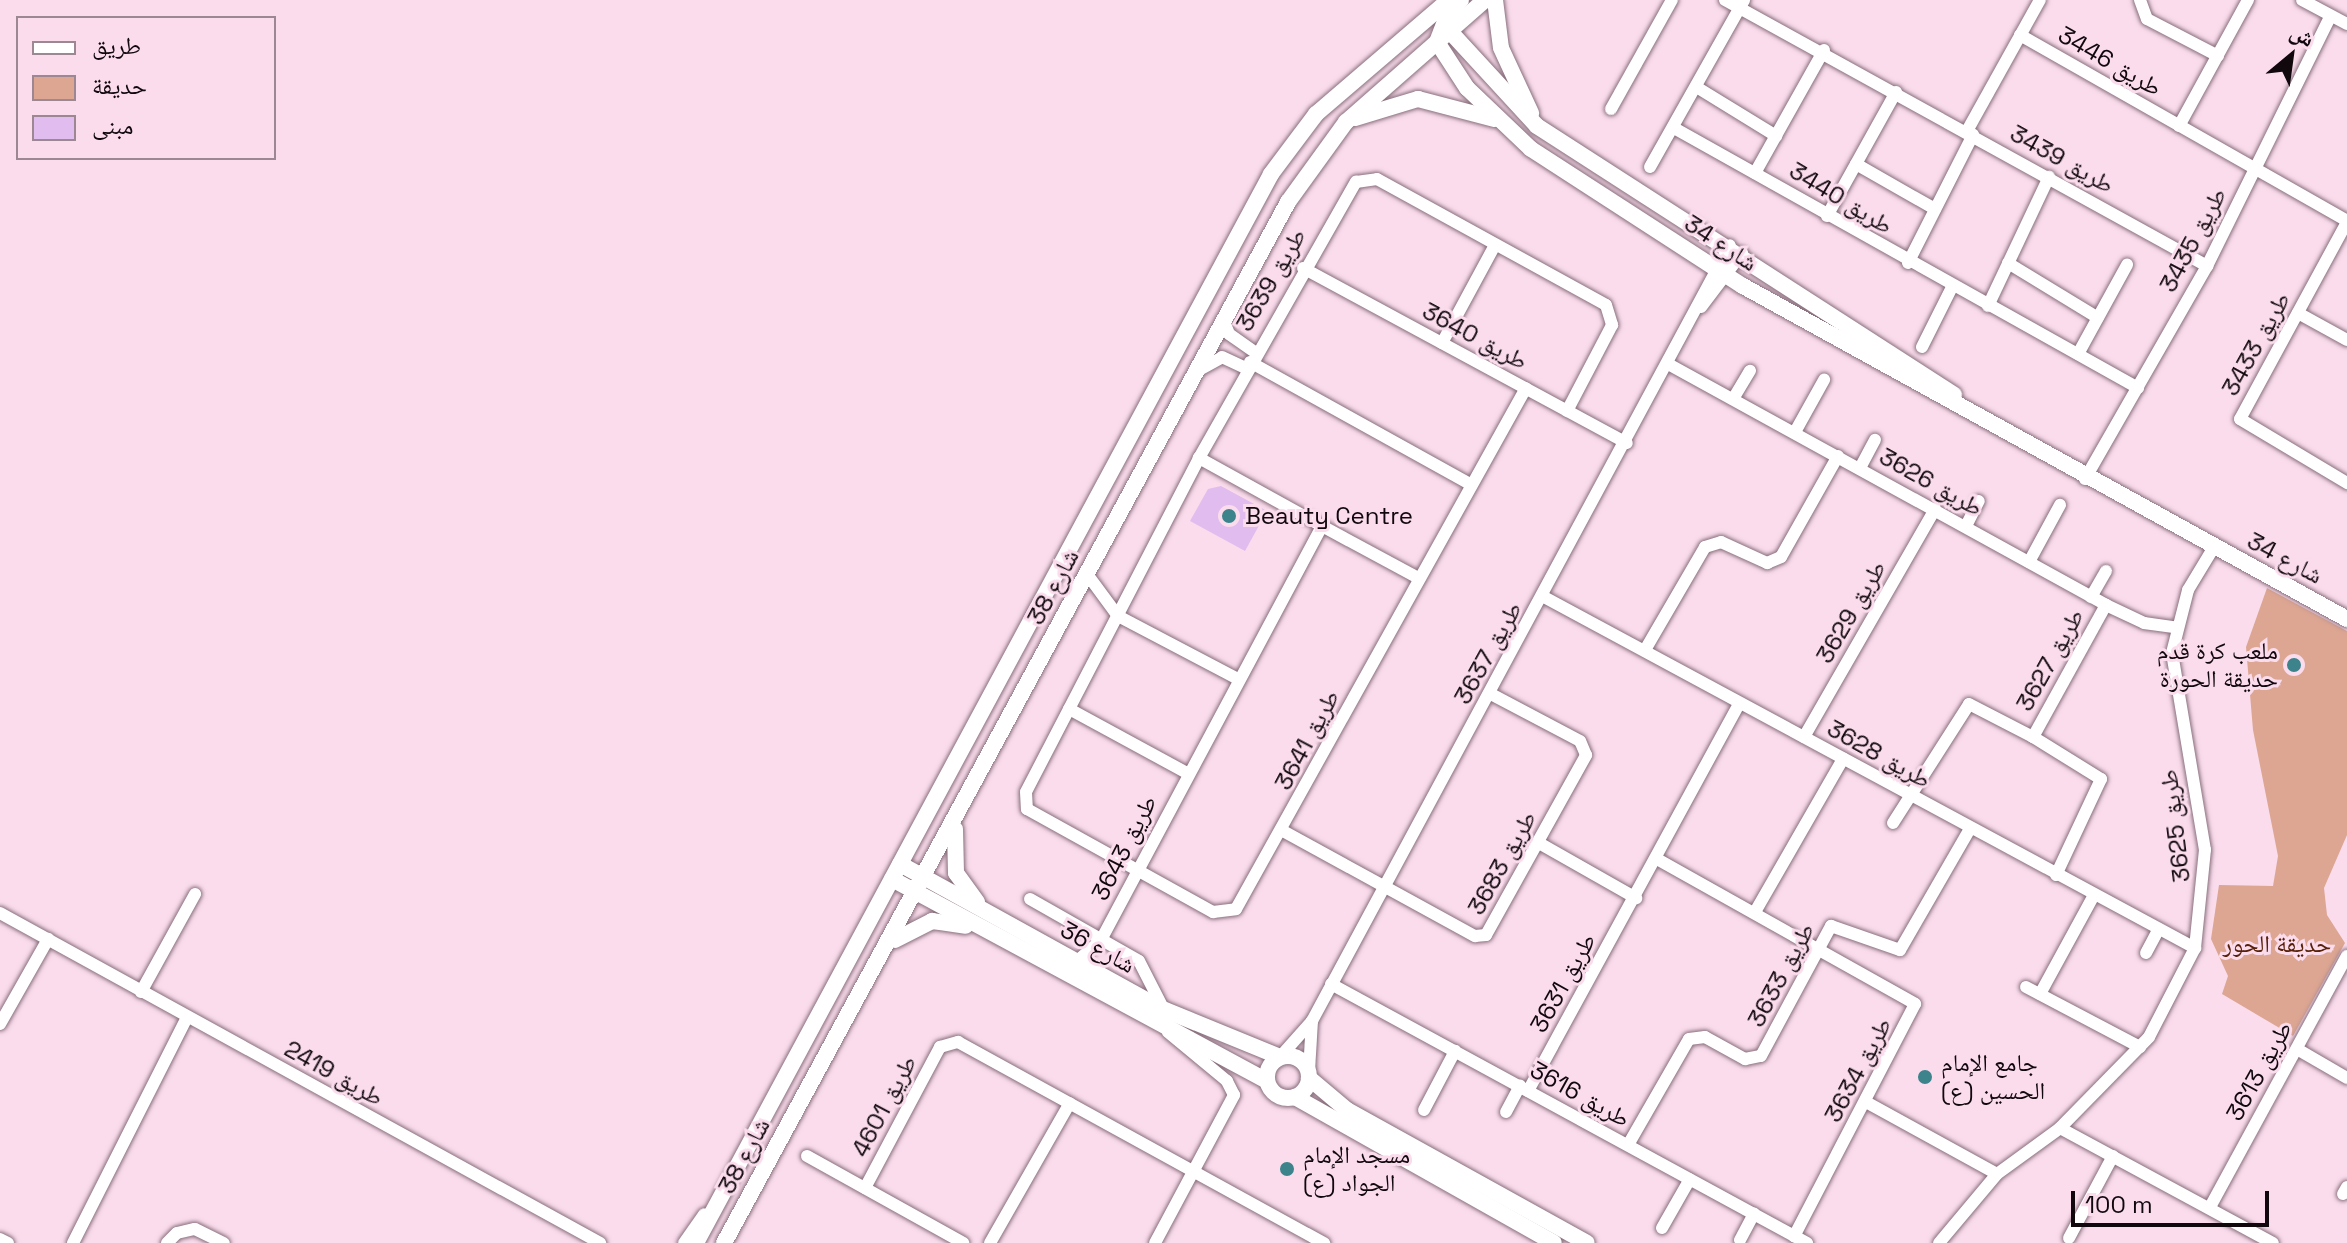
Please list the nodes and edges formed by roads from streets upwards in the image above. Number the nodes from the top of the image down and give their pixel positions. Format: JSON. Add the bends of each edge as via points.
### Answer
{"nodes":[{"id":1,"x":1449,"y":0,"type":"edge"},
{"id":2,"x":1461,"y":0,"type":"edge"},
{"id":3,"x":1485,"y":0,"type":"edge"},
{"id":4,"x":1495,"y":0,"type":"edge"},
{"id":5,"x":1672,"y":0,"type":"edge"},
{"id":6,"x":1725,"y":0,"type":"edge"},
{"id":7,"x":2040,"y":0,"type":"edge"},
{"id":8,"x":2140,"y":0,"type":"edge"},
{"id":9,"x":2248,"y":0,"type":"edge"},
{"id":10,"x":2302,"y":0,"type":"edge"},
{"id":11,"x":1742,"y":4,"type":"edge"},
{"id":12,"x":2330,"y":17,"type":"junction"},
{"id":13,"x":1419,"y":24,"type":"junction"},
{"id":14,"x":2347,"y":24,"type":"edge"},
{"id":15,"x":1447,"y":27,"type":"junction"},
{"id":16,"x":2020,"y":35,"type":"junction"},
{"id":17,"x":1437,"y":42,"type":"junction"},
{"id":18,"x":1824,"y":50,"type":"junction"},
{"id":19,"x":2218,"y":56,"type":"junction"},
{"id":20,"x":1698,"y":88,"type":"junction"},
{"id":21,"x":1896,"y":92,"type":"junction"},
{"id":22,"x":1611,"y":109,"type":"dead end"},
{"id":23,"x":1495,"y":119,"type":"junction"},
{"id":24,"x":1346,"y":122,"type":"junction"},
{"id":25,"x":1537,"y":126,"type":"junction"},
{"id":26,"x":2179,"y":126,"type":"junction"},
{"id":27,"x":1674,"y":128,"type":"junction"},
{"id":28,"x":1970,"y":133,"type":"junction"},
{"id":29,"x":1776,"y":136,"type":"junction"},
{"id":30,"x":1856,"y":164,"type":"junction"},
{"id":31,"x":1650,"y":167,"type":"dead end"},
{"id":32,"x":2255,"y":168,"type":"junction"},
{"id":33,"x":1755,"y":173,"type":"junction"},
{"id":34,"x":2049,"y":177,"type":"junction"},
{"id":35,"x":1935,"y":209,"type":"junction"},
{"id":36,"x":1827,"y":216,"type":"junction"},
{"id":37,"x":2347,"y":221,"type":"edge"},
{"id":38,"x":1495,"y":245,"type":"junction"},
{"id":39,"x":1736,"y":249,"type":"junction"},
{"id":40,"x":1908,"y":263,"type":"junction"},
{"id":41,"x":2008,"y":263,"type":"junction"},
{"id":42,"x":2127,"y":265,"type":"dead end"},
{"id":43,"x":2207,"y":266,"type":"junction"},
{"id":44,"x":1303,"y":268,"type":"junction"},
{"id":45,"x":1721,"y":271,"type":"junction"},
{"id":46,"x":1952,"y":287,"type":"junction"},
{"id":47,"x":1988,"y":306,"type":"junction"},
{"id":48,"x":2298,"y":313,"type":"junction"},
{"id":49,"x":2098,"y":318,"type":"junction"},
{"id":50,"x":1223,"y":319,"type":"junction"},
{"id":51,"x":2347,"y":340,"type":"edge"},
{"id":52,"x":1442,"y":343,"type":"junction"},
{"id":53,"x":1922,"y":347,"type":"dead end"},
{"id":54,"x":2078,"y":354,"type":"junction"},
{"id":55,"x":1250,"y":360,"type":"junction"},
{"id":56,"x":1670,"y":365,"type":"junction"},
{"id":57,"x":1750,"y":371,"type":"dead end"},
{"id":58,"x":1193,"y":375,"type":"junction"},
{"id":59,"x":1824,"y":380,"type":"dead end"},
{"id":60,"x":1526,"y":388,"type":"junction"},
{"id":61,"x":2138,"y":388,"type":"junction"},
{"id":62,"x":1733,"y":399,"type":"junction"},
{"id":63,"x":1567,"y":411,"type":"junction"},
{"id":64,"x":1795,"y":432,"type":"junction"},
{"id":65,"x":1875,"y":440,"type":"dead end"},
{"id":66,"x":1627,"y":443,"type":"junction"},
{"id":67,"x":2030,"y":449,"type":"junction"},
{"id":68,"x":1838,"y":456,"type":"junction"},
{"id":69,"x":1199,"y":458,"type":"junction"},
{"id":70,"x":1860,"y":468,"type":"junction"},
{"id":71,"x":2085,"y":479,"type":"junction"},
{"id":72,"x":2347,"y":483,"type":"edge"},
{"id":73,"x":1470,"y":484,"type":"junction"},
{"id":74,"x":1979,"y":501,"type":"dead end"},
{"id":75,"x":2060,"y":505,"type":"dead end"},
{"id":76,"x":1935,"y":509,"type":"junction"},
{"id":77,"x":1322,"y":526,"type":"junction"},
{"id":78,"x":1966,"y":526,"type":"junction"},
{"id":79,"x":2214,"y":547,"type":"junction"},
{"id":80,"x":2029,"y":562,"type":"junction"},
{"id":81,"x":2106,"y":571,"type":"dead end"},
{"id":82,"x":1087,"y":574,"type":"junction"},
{"id":83,"x":1418,"y":578,"type":"junction"},
{"id":84,"x":1544,"y":597,"type":"junction"},
{"id":85,"x":2091,"y":597,"type":"junction"},
{"id":86,"x":2106,"y":605,"type":"junction"},
{"id":87,"x":1118,"y":616,"type":"junction"},
{"id":88,"x":2347,"y":619,"type":"edge"},
{"id":89,"x":2174,"y":627,"type":"junction"},
{"id":90,"x":1645,"y":650,"type":"junction"},
{"id":91,"x":1238,"y":679,"type":"junction"},
{"id":92,"x":1491,"y":694,"type":"junction"},
{"id":93,"x":1739,"y":704,"type":"junction"},
{"id":94,"x":1069,"y":709,"type":"junction"},
{"id":95,"x":1804,"y":737,"type":"junction"},
{"id":96,"x":2033,"y":737,"type":"junction"},
{"id":97,"x":1843,"y":759,"type":"junction"},
{"id":98,"x":1187,"y":773,"type":"junction"},
{"id":99,"x":1908,"y":796,"type":"junction"},
{"id":100,"x":958,"y":815,"type":"junction"},
{"id":101,"x":1893,"y":823,"type":"dead end"},
{"id":102,"x":1970,"y":829,"type":"junction"},
{"id":103,"x":1283,"y":831,"type":"junction"},
{"id":104,"x":1539,"y":843,"type":"junction"},
{"id":105,"x":1657,"y":859,"type":"junction"},
{"id":106,"x":900,"y":864,"type":"junction"},
{"id":107,"x":1137,"y":870,"type":"junction"},
{"id":108,"x":2056,"y":875,"type":"junction"},
{"id":109,"x":925,"y":877,"type":"junction"},
{"id":110,"x":892,"y":879,"type":"junction"},
{"id":111,"x":1383,"y":886,"type":"junction"},
{"id":112,"x":917,"y":893,"type":"junction"},
{"id":113,"x":195,"y":894,"type":"dead end"},
{"id":114,"x":2094,"y":895,"type":"junction"},
{"id":115,"x":1636,"y":898,"type":"junction"},
{"id":116,"x":1030,"y":899,"type":"dead end"},
{"id":117,"x":1755,"y":912,"type":"junction"},
{"id":118,"x":0,"y":913,"type":"edge"},
{"id":119,"x":985,"y":921,"type":"junction"},
{"id":120,"x":2159,"y":929,"type":"junction"},
{"id":121,"x":48,"y":939,"type":"junction"},
{"id":122,"x":1101,"y":940,"type":"junction"},
{"id":123,"x":889,"y":947,"type":"junction"},
{"id":124,"x":1819,"y":947,"type":"junction"},
{"id":125,"x":2195,"y":948,"type":"junction"},
{"id":126,"x":2146,"y":953,"type":"dead end"},
{"id":127,"x":2347,"y":956,"type":"edge"},
{"id":128,"x":1076,"y":962,"type":"junction"},
{"id":129,"x":1331,"y":984,"type":"junction"},
{"id":130,"x":2026,"y":987,"type":"dead end"},
{"id":131,"x":141,"y":992,"type":"junction"},
{"id":132,"x":2040,"y":994,"type":"junction"},
{"id":133,"x":1165,"y":1010,"type":"junction"},
{"id":134,"x":187,"y":1017,"type":"junction"},
{"id":135,"x":1312,"y":1021,"type":"junction"},
{"id":136,"x":0,"y":1024,"type":"edge"},
{"id":137,"x":1165,"y":1029,"type":"junction"},
{"id":138,"x":2140,"y":1047,"type":"junction"},
{"id":139,"x":2297,"y":1049,"type":"junction"},
{"id":140,"x":1455,"y":1051,"type":"junction"},
{"id":141,"x":1280,"y":1057,"type":"junction"},
{"id":142,"x":1309,"y":1075,"type":"junction"},
{"id":143,"x":2347,"y":1078,"type":"edge"},
{"id":144,"x":1267,"y":1081,"type":"junction"},
{"id":145,"x":1524,"y":1088,"type":"junction"},
{"id":146,"x":1295,"y":1097,"type":"junction"},
{"id":147,"x":1866,"y":1102,"type":"junction"},
{"id":148,"x":1070,"y":1103,"type":"junction"},
{"id":149,"x":1424,"y":1110,"type":"dead end"},
{"id":150,"x":1506,"y":1112,"type":"dead end"},
{"id":151,"x":2060,"y":1128,"type":"junction"},
{"id":152,"x":1628,"y":1145,"type":"junction"},
{"id":153,"x":807,"y":1156,"type":"dead end"},
{"id":154,"x":2113,"y":1156,"type":"junction"},
{"id":155,"x":735,"y":1169,"type":"junction"},
{"id":156,"x":1194,"y":1173,"type":"junction"},
{"id":157,"x":1997,"y":1174,"type":"junction"},
{"id":158,"x":1690,"y":1179,"type":"junction"},
{"id":159,"x":865,"y":1188,"type":"junction"},
{"id":160,"x":2210,"y":1207,"type":"junction"},
{"id":161,"x":1754,"y":1214,"type":"junction"},
{"id":162,"x":1662,"y":1228,"type":"dead end"},
{"id":163,"x":1794,"y":1236,"type":"junction"},
{"id":164,"x":2069,"y":1238,"type":"dead end"},
{"id":165,"x":2252,"y":1238,"type":"edge"},
{"id":166,"x":0,"y":1239,"type":"edge"},
{"id":167,"x":1740,"y":1240,"type":"dead end"},
{"id":168,"x":8,"y":1243,"type":"edge"},
{"id":169,"x":73,"y":1243,"type":"edge"},
{"id":170,"x":167,"y":1243,"type":"edge"},
{"id":171,"x":224,"y":1243,"type":"edge"},
{"id":172,"x":600,"y":1243,"type":"edge"},
{"id":173,"x":684,"y":1243,"type":"edge"},
{"id":174,"x":696,"y":1243,"type":"edge"},
{"id":175,"x":724,"y":1243,"type":"edge"},
{"id":176,"x":963,"y":1243,"type":"edge"},
{"id":177,"x":990,"y":1243,"type":"edge"},
{"id":178,"x":1155,"y":1243,"type":"edge"},
{"id":179,"x":1324,"y":1243,"type":"edge"},
{"id":180,"x":1554,"y":1243,"type":"edge"},
{"id":181,"x":1587,"y":1243,"type":"edge"},
{"id":182,"x":1807,"y":1243,"type":"edge"},
{"id":183,"x":1939,"y":1243,"type":"edge"},
{"id":184,"x":2273,"y":1243,"type":"edge"}],
"edges":[{"from":1,"to":13,"type":"street","name":"شارع 38"},
{"from":2,"to":15,"type":"street"},
{"from":3,"to":15,"type":"street"},
{"from":4,"to":25,"type":"street","via":[[1501,48]]},
{"from":5,"to":22,"type":"street"},
{"from":6,"to":11,"type":"street","name":"طريق 3439"},
{"from":7,"to":16,"type":"street"},
{"from":8,"to":19,"type":"street","via":[[2147,19]]},
{"from":9,"to":19,"type":"street","name":"طريق 3446"},
{"from":10,"to":12,"type":"street"},
{"from":11,"to":18,"type":"street","name":"طريق 3439"},
{"from":11,"to":20,"type":"street"},
{"from":12,"to":14,"type":"street"},
{"from":12,"to":32,"type":"street","name":"طريق 3435"},
{"from":13,"to":15,"type":"street"},
{"from":13,"to":106,"type":"street","name":"شارع 38","via":[[1316,114],[1271,174]]},
{"from":15,"to":17,"type":"street"},
{"from":15,"to":25,"type":"street","name":"شارع 34"},
{"from":16,"to":26,"type":"street","name":"طريق 3446"},
{"from":16,"to":28,"type":"street"},
{"from":17,"to":23,"type":"street","name":"شارع 34"},
{"from":17,"to":24,"type":"street","name":"شارع 38"},
{"from":18,"to":21,"type":"street","name":"طريق 3439"},
{"from":18,"to":29,"type":"street"},
{"from":19,"to":26,"type":"street","name":"طريق 3446"},
{"from":20,"to":27,"type":"street"},
{"from":20,"to":29,"type":"street","name":"طريق 3440"},
{"from":21,"to":28,"type":"street","name":"طريق 3439"},
{"from":21,"to":30,"type":"street"},
{"from":23,"to":24,"type":"street","via":[[1418,99]]},
{"from":23,"to":45,"type":"street","name":"شارع 34","via":[[1563,171]]},
{"from":24,"to":50,"type":"street","name":"شارع 38","via":[[1288,202]]},
{"from":25,"to":39,"type":"street","name":"شارع 34"},
{"from":26,"to":32,"type":"street","name":"طريق 3446"},
{"from":27,"to":31,"type":"street"},
{"from":27,"to":33,"type":"street","name":"طريق 3440"},
{"from":28,"to":34,"type":"street","name":"طريق 3439"},
{"from":28,"to":35,"type":"street"},
{"from":29,"to":33,"type":"street"},
{"from":30,"to":35,"type":"street"},
{"from":30,"to":36,"type":"street"},
{"from":32,"to":37,"type":"street","name":"طريق 3433"},
{"from":32,"to":43,"type":"street","name":"طريق 3435"},
{"from":33,"to":36,"type":"street","name":"طريق 3440"},
{"from":34,"to":41,"type":"street"},
{"from":34,"to":43,"type":"street","name":"طريق 3439"},
{"from":35,"to":40,"type":"street"},
{"from":36,"to":40,"type":"street","name":"طريق 3440"},
{"from":37,"to":48,"type":"street","name":"طريق 3433"},
{"from":38,"to":44,"type":"street","name":"طريق 3639","via":[[1369,178],[1350,186]]},
{"from":38,"to":52,"type":"street"},
{"from":38,"to":63,"type":"street","name":"طريق 3639","via":[[1606,305],[1612,314]]},
{"from":39,"to":45,"type":"street","name":"طريق 3637"},
{"from":39,"to":67,"type":"street","name":"شارع 34"},
{"from":40,"to":46,"type":"street","name":"طريق 3440"},
{"from":41,"to":47,"type":"street"},
{"from":41,"to":49,"type":"street"},
{"from":42,"to":49,"type":"street"},
{"from":43,"to":61,"type":"street","name":"طريق 3435"},
{"from":44,"to":52,"type":"street","name":"طريق 3640"},
{"from":44,"to":55,"type":"street","name":"طريق 3639"},
{"from":45,"to":56,"type":"street","name":"طريق 3637"},
{"from":45,"to":67,"type":"street","name":"شارع 34"},
{"from":46,"to":47,"type":"street","name":"طريق 3440"},
{"from":46,"to":53,"type":"street"},
{"from":47,"to":54,"type":"street","name":"طريق 3440"},
{"from":48,"to":51,"type":"street"},
{"from":48,"to":72,"type":"street","name":"طريق 3433","via":[[2240,419]]},
{"from":49,"to":54,"type":"street"},
{"from":50,"to":55,"type":"street"},
{"from":50,"to":58,"type":"street","name":"شارع 38"},
{"from":52,"to":60,"type":"street","name":"طريق 3640"},
{"from":54,"to":61,"type":"street","name":"طريق 3440"},
{"from":55,"to":58,"type":"street","via":[[1222,357]]},
{"from":55,"to":69,"type":"street"},
{"from":55,"to":73,"type":"street","name":"طريق 3639"},
{"from":56,"to":62,"type":"street","name":"طريق 3626"},
{"from":56,"to":66,"type":"street","name":"طريق 3637"},
{"from":57,"to":62,"type":"street"},
{"from":58,"to":82,"type":"street","name":"شارع 38"},
{"from":59,"to":64,"type":"street"},
{"from":60,"to":63,"type":"street","name":"طريق 3640"},
{"from":60,"to":73,"type":"street","name":"طريق 3641"},
{"from":61,"to":71,"type":"street","name":"طريق 3435"},
{"from":62,"to":64,"type":"street","name":"طريق 3626"},
{"from":63,"to":66,"type":"street","name":"طريق 3640"},
{"from":64,"to":68,"type":"street","name":"طريق 3626"},
{"from":65,"to":70,"type":"street"},
{"from":66,"to":84,"type":"street","name":"طريق 3637"},
{"from":67,"to":71,"type":"street","name":"شارع 34"},
{"from":68,"to":70,"type":"street","name":"طريق 3626"},
{"from":68,"to":90,"type":"street","via":[[1781,557],[1767,563],[1721,542],[1705,547]]},
{"from":69,"to":77,"type":"street"},
{"from":69,"to":87,"type":"street"},
{"from":70,"to":76,"type":"street","name":"طريق 3626"},
{"from":71,"to":79,"type":"street","name":"شارع 34"},
{"from":73,"to":83,"type":"street","name":"طريق 3641"},
{"from":74,"to":78,"type":"street"},
{"from":75,"to":80,"type":"street"},
{"from":76,"to":78,"type":"street","name":"طريق 3626"},
{"from":76,"to":95,"type":"street","name":"طريق 3629"},
{"from":77,"to":83,"type":"street"},
{"from":77,"to":91,"type":"street","name":"طريق 3643"},
{"from":78,"to":80,"type":"street","name":"طريق 3626"},
{"from":79,"to":88,"type":"street","name":"شارع 34"},
{"from":79,"to":89,"type":"street","name":"طريق 3625"},
{"from":80,"to":85,"type":"street","name":"طريق 3626"},
{"from":81,"to":85,"type":"street"},
{"from":82,"to":87,"type":"street"},
{"from":82,"to":100,"type":"street","name":"شارع 38"},
{"from":83,"to":103,"type":"street","name":"طريق 3641"},
{"from":84,"to":90,"type":"street","name":"طريق 3628"},
{"from":84,"to":92,"type":"street","name":"طريق 3637"},
{"from":85,"to":86,"type":"street","name":"طريق 3626"},
{"from":86,"to":89,"type":"street","name":"طريق 3626","via":[[2144,623]]},
{"from":86,"to":96,"type":"street","name":"طريق 3627"},
{"from":87,"to":91,"type":"street"},
{"from":87,"to":94,"type":"street"},
{"from":89,"to":125,"type":"street","name":"طريق 3625","via":[[2174,679],[2205,850]]},
{"from":90,"to":93,"type":"street","name":"طريق 3628"},
{"from":91,"to":98,"type":"street","name":"طريق 3643"},
{"from":92,"to":104,"type":"street","name":"طريق 3683","via":[[1586,747]]},
{"from":92,"to":111,"type":"street","name":"طريق 3637"},
{"from":93,"to":95,"type":"street","name":"طريق 3628"},
{"from":93,"to":105,"type":"street","name":"طريق 3631"},
{"from":94,"to":98,"type":"street"},
{"from":94,"to":107,"type":"street","name":"طريق 3641","via":[[1026,792],[1032,812]]},
{"from":95,"to":97,"type":"street","name":"طريق 3628"},
{"from":96,"to":99,"type":"street","name":"طريق 3627","via":[[1969,704]]},
{"from":96,"to":108,"type":"street","name":"طريق 3627","via":[[2101,779]]},
{"from":97,"to":99,"type":"street","name":"طريق 3628"},
{"from":97,"to":117,"type":"street"},
{"from":98,"to":107,"type":"street","name":"طريق 3643"},
{"from":99,"to":101,"type":"street"},
{"from":99,"to":102,"type":"street","name":"طريق 3628"},
{"from":100,"to":109,"type":"street","name":"شارع 38"},
{"from":100,"to":119,"type":"street","via":[[956,873]]},
{"from":102,"to":108,"type":"street","name":"طريق 3628"},
{"from":102,"to":124,"type":"street","name":"طريق 3633","via":[[1900,950],[1836,924]]},
{"from":103,"to":107,"type":"street","name":"طريق 3641","via":[[1229,913],[1213,912]]},
{"from":103,"to":111,"type":"street","name":"طريق 3683"},
{"from":104,"to":111,"type":"street","name":"طريق 3683","via":[[1486,935],[1475,936]]},
{"from":104,"to":115,"type":"street"},
{"from":105,"to":115,"type":"street","name":"طريق 3631"},
{"from":105,"to":117,"type":"street","name":"طريق 3634"},
{"from":106,"to":109,"type":"street","name":"شارع 36"},
{"from":106,"to":110,"type":"street","name":"شارع 38"},
{"from":107,"to":122,"type":"street","name":"طريق 3643"},
{"from":108,"to":114,"type":"street","name":"طريق 3628"},
{"from":109,"to":112,"type":"street","name":"شارع 38"},
{"from":109,"to":119,"type":"street","name":"شارع 36"},
{"from":110,"to":112,"type":"street","name":"شارع 36"},
{"from":110,"to":155,"type":"street","name":"شارع 38"},
{"from":111,"to":129,"type":"street","name":"طريق 3637"},
{"from":112,"to":119,"type":"street","name":"شارع 36"},
{"from":112,"to":123,"type":"street","name":"شارع 38"},
{"from":113,"to":131,"type":"street"},
{"from":114,"to":120,"type":"street","name":"طريق 3628"},
{"from":114,"to":132,"type":"street"},
{"from":115,"to":145,"type":"street","name":"طريق 3631"},
{"from":116,"to":122,"type":"street"},
{"from":117,"to":124,"type":"street","name":"طريق 3634"},
{"from":118,"to":121,"type":"street","name":"طريق 2419"},
{"from":119,"to":123,"type":"street","via":[[932,921],[907,929]]},
{"from":119,"to":128,"type":"street","name":"شارع 36"},
{"from":119,"to":137,"type":"street","name":"شارع 36"},
{"from":120,"to":125,"type":"street","name":"طريق 3628"},
{"from":120,"to":126,"type":"street"},
{"from":121,"to":131,"type":"street","name":"طريق 2419"},
{"from":121,"to":136,"type":"street"},
{"from":122,"to":128,"type":"street"},
{"from":122,"to":133,"type":"street","via":[[1143,964]]},
{"from":123,"to":175,"type":"street","name":"شارع 38"},
{"from":124,"to":147,"type":"street","name":"طريق 3634","via":[[1915,1004]]},
{"from":124,"to":152,"type":"street","name":"طريق 3633","via":[[1761,1056],[1751,1060],[1705,1037],[1689,1039]]},
{"from":125,"to":138,"type":"street","name":"طريق 3625","via":[[2166,1015]]},
{"from":127,"to":139,"type":"street","name":"طريق 3613"},
{"from":128,"to":133,"type":"street","name":"شارع 36"},
{"from":129,"to":135,"type":"street","name":"طريق 3637"},
{"from":129,"to":140,"type":"street","name":"طريق 3616"},
{"from":130,"to":132,"type":"street"},
{"from":131,"to":134,"type":"street","name":"طريق 2419"},
{"from":132,"to":138,"type":"street"},
{"from":133,"to":141,"type":"street","name":"شارع 36"},
{"from":134,"to":169,"type":"street"},
{"from":134,"to":172,"type":"street","name":"طريق 2419"},
{"from":135,"to":141,"type":"street","name":"طريق 3637"},
{"from":135,"to":142,"type":"street","name":"طريق 3637"},
{"from":137,"to":144,"type":"street","name":"شارع 36","via":[[1241,1062]]},
{"from":137,"to":156,"type":"street","via":[[1233,1089]]},
{"from":138,"to":151,"type":"street","name":"طريق 3625"},
{"from":139,"to":143,"type":"street"},
{"from":139,"to":160,"type":"street","name":"طريق 3613"},
{"from":140,"to":145,"type":"street","name":"طريق 3616"},
{"from":140,"to":149,"type":"street"},
{"from":141,"to":142,"type":"street","via":[[1294,1056]]},
{"from":141,"to":144,"type":"street"},
{"from":142,"to":146,"type":"street"},
{"from":142,"to":181,"type":"street","via":[[1347,1110]]},
{"from":144,"to":146,"type":"street","via":[[1274,1093]]},
{"from":145,"to":150,"type":"street","name":"طريق 3631"},
{"from":145,"to":152,"type":"street","name":"طريق 3616"},
{"from":146,"to":180,"type":"street"},
{"from":147,"to":157,"type":"street"},
{"from":147,"to":163,"type":"street","name":"طريق 3634"},
{"from":148,"to":156,"type":"street","name":"طريق 4601"},
{"from":148,"to":159,"type":"street","name":"طريق 4601","via":[[964,1045],[946,1043]]},
{"from":148,"to":177,"type":"street"},
{"from":151,"to":154,"type":"street"},
{"from":151,"to":157,"type":"street","name":"طريق 3625"},
{"from":152,"to":158,"type":"street","name":"طريق 3616"},
{"from":153,"to":159,"type":"street"},
{"from":154,"to":160,"type":"street"},
{"from":154,"to":164,"type":"street"},
{"from":155,"to":173,"type":"street"},
{"from":155,"to":174,"type":"street","name":"شارع 38"},
{"from":156,"to":178,"type":"street"},
{"from":156,"to":179,"type":"street","name":"طريق 4601"},
{"from":157,"to":183,"type":"street","name":"طريق 3625"},
{"from":158,"to":161,"type":"street","name":"طريق 3616"},
{"from":158,"to":162,"type":"street"},
{"from":159,"to":176,"type":"street"},
{"from":160,"to":165,"type":"street"},
{"from":161,"to":163,"type":"street","name":"طريق 3616"},
{"from":161,"to":167,"type":"street"},
{"from":163,"to":182,"type":"street","name":"طريق 3616"},
{"from":165,"to":184,"type":"street"},
{"from":166,"to":168,"type":"street"},
{"from":170,"to":171,"type":"street","via":[[177,1233],[195,1229]]}]}
